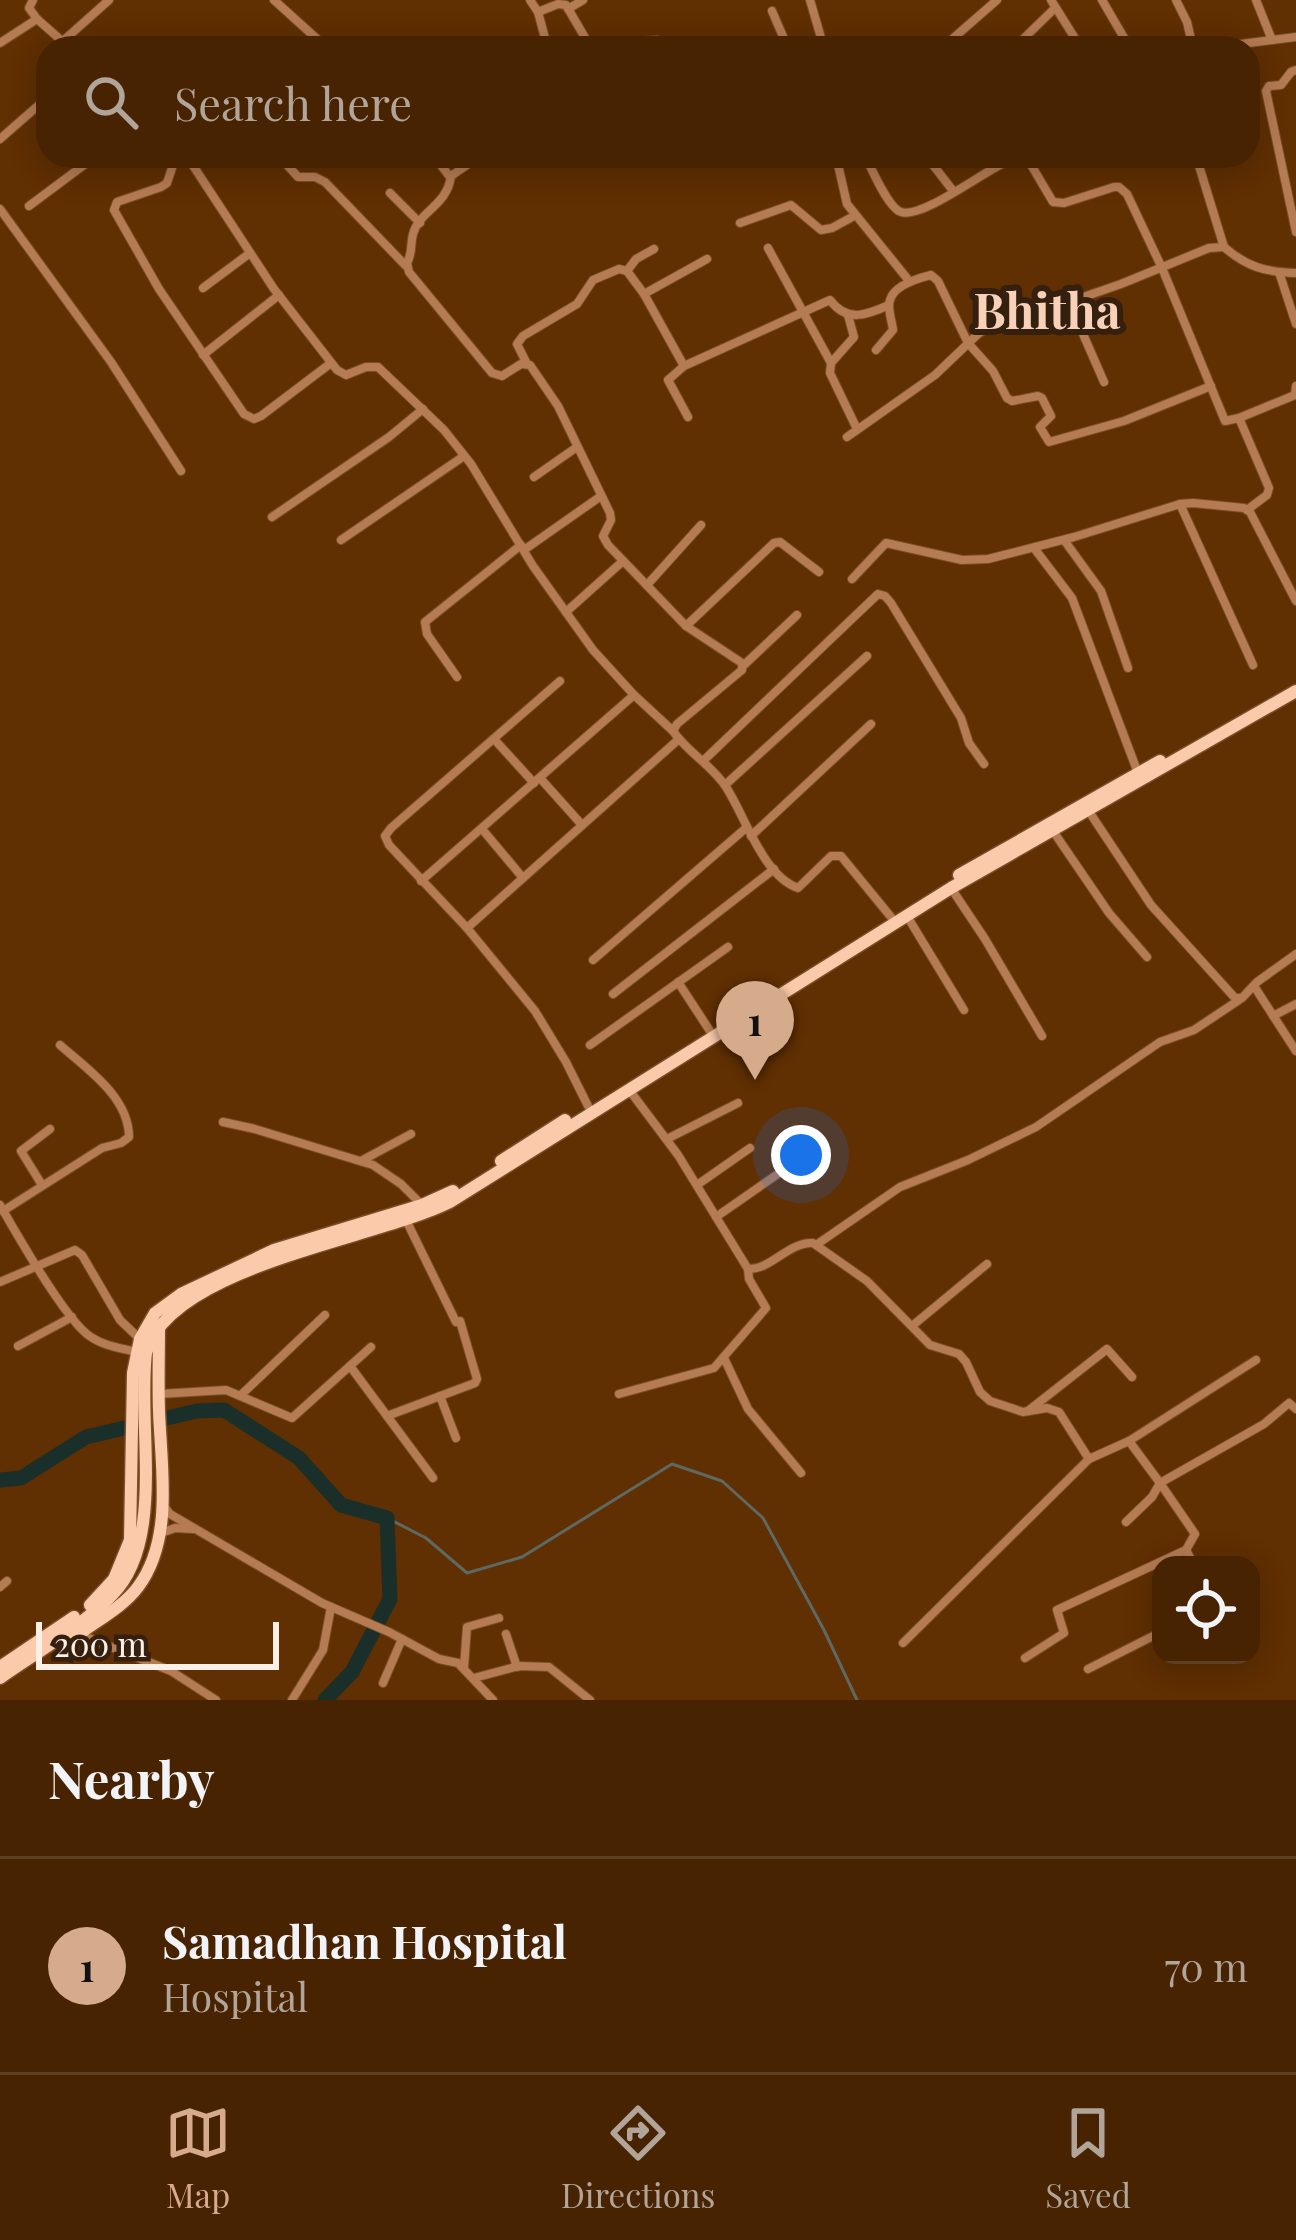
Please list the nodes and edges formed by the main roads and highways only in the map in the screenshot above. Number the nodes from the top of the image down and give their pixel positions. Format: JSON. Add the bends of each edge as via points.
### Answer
{"nodes":[{"id":1,"x":1296,"y":681,"type":"edge"},
{"id":2,"x":1296,"y":691,"type":"edge"},
{"id":3,"x":1028,"y":838,"type":"junction"},
{"id":4,"x":167,"y":1309,"type":"junction"},
{"id":5,"x":149,"y":1398,"type":"junction"},
{"id":6,"x":68,"y":1631,"type":"junction"},
{"id":7,"x":0,"y":1666,"type":"edge"},
{"id":8,"x":0,"y":1678,"type":"edge"}],
"edges":[{"from":1,"to":3,"type":"main road"},
{"from":2,"to":3,"type":"main road"},
{"from":3,"to":4,"type":"main road","via":[[465,1184],[274,1250]]},
{"from":3,"to":4,"type":"main road","via":[[433,1211],[288,1255]]},
{"from":4,"to":5,"type":"main road","via":[[146,1354]]},
{"from":4,"to":5,"type":"main road","via":[[149,1321],[138,1346]]},
{"from":5,"to":6,"type":"main road","via":[[130,1540],[114,1579]]},
{"from":5,"to":6,"type":"main road","via":[[162,1497],[154,1558],[126,1600]]},
{"from":6,"to":7,"type":"main road"},
{"from":6,"to":8,"type":"main road"}]}
